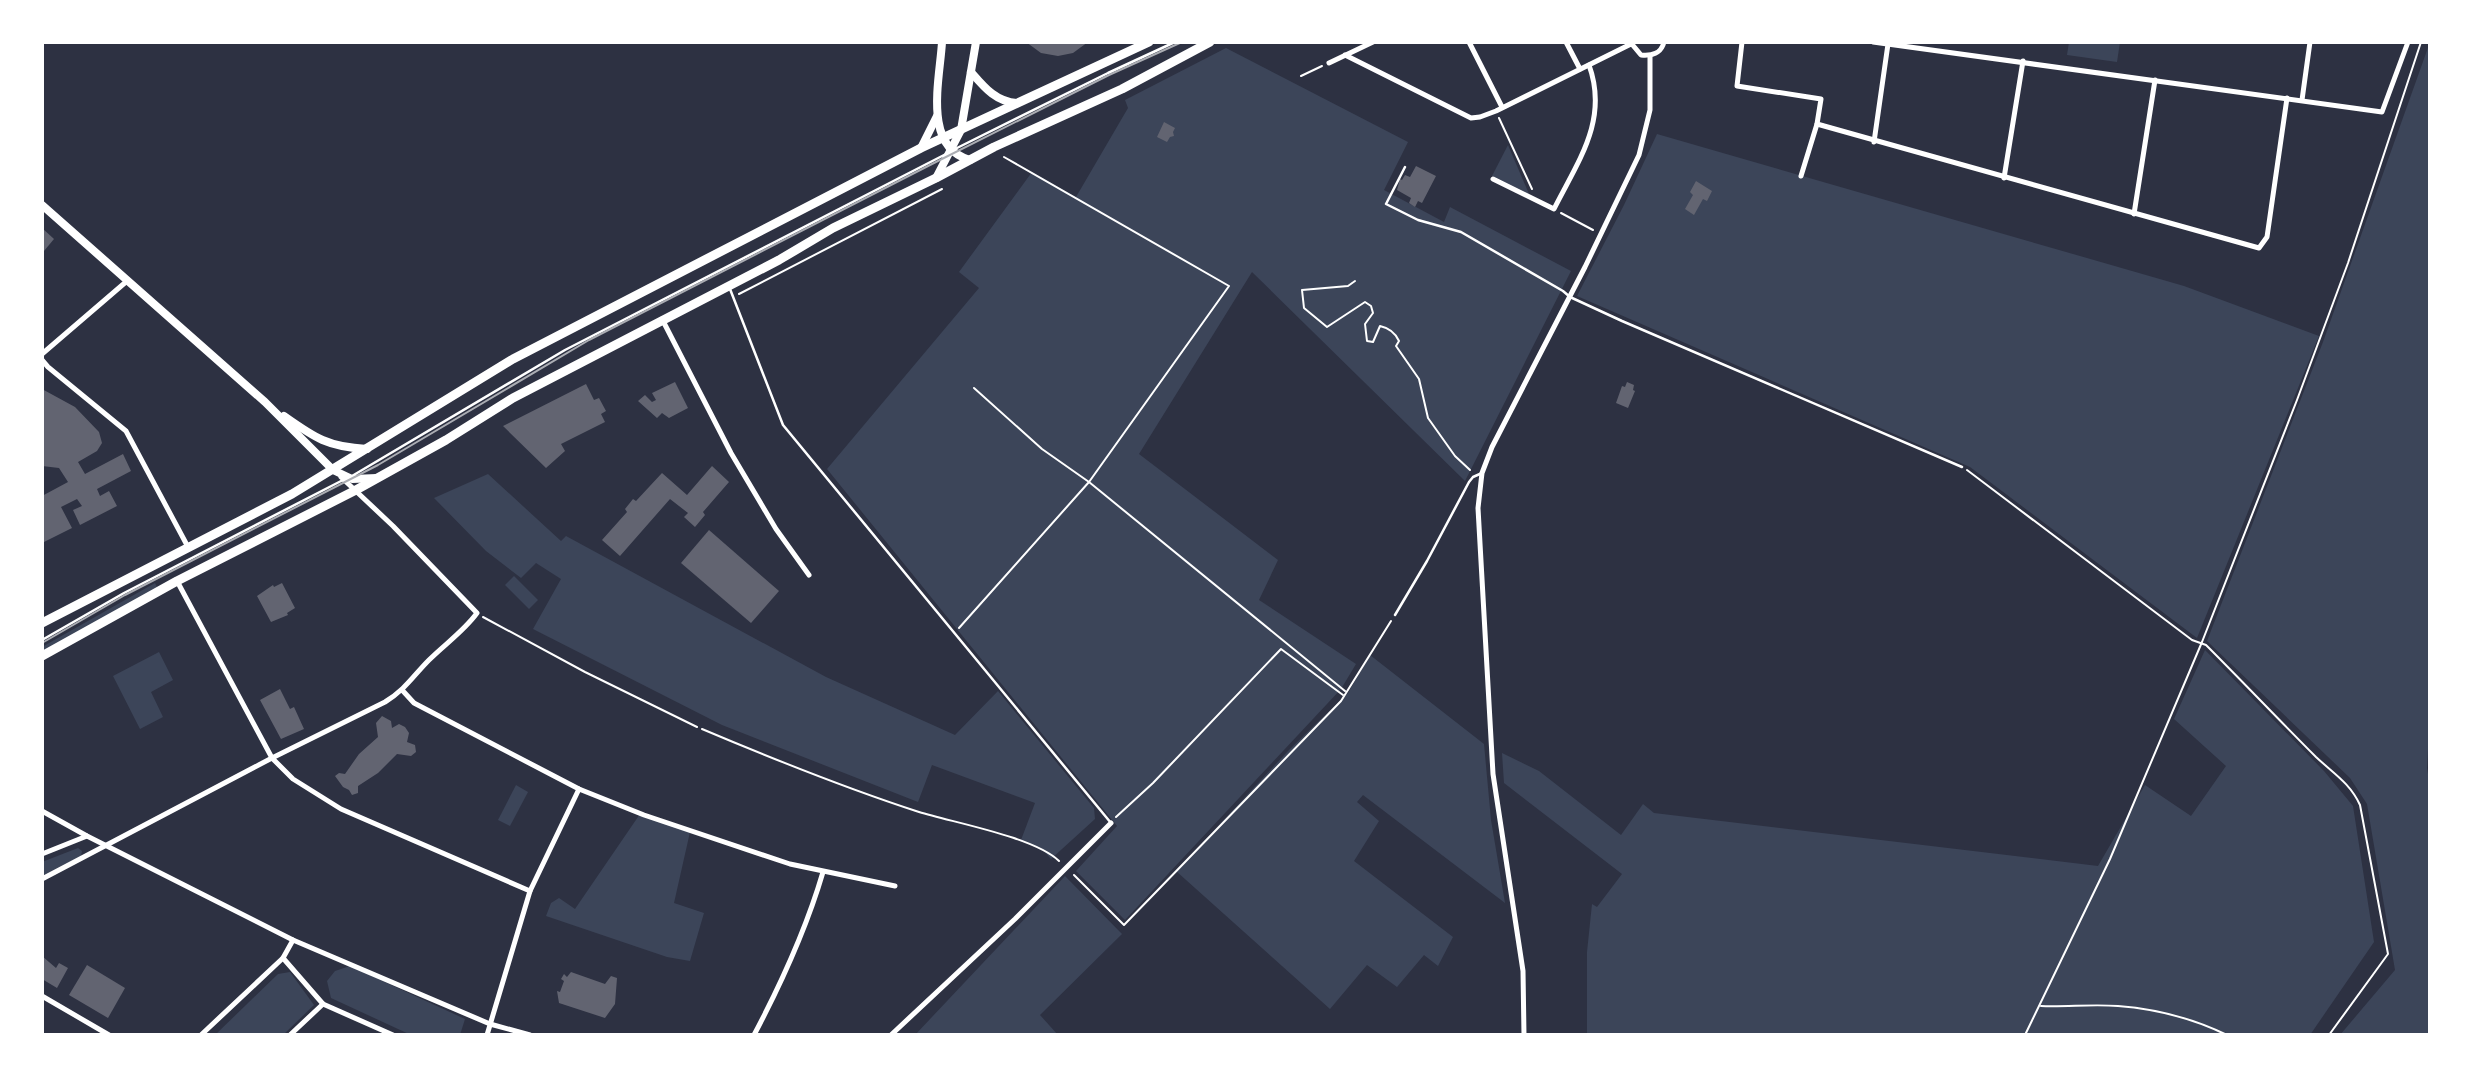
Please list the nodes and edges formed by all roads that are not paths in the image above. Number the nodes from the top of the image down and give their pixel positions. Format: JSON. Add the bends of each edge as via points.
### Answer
{"nodes":[{"id":1,"x":942,"y":42,"type":"edge"},
{"id":2,"x":976,"y":42,"type":"edge"},
{"id":3,"x":1149,"y":42,"type":"edge"},
{"id":4,"x":1175,"y":42,"type":"edge"},
{"id":5,"x":1210,"y":42,"type":"edge"},
{"id":6,"x":1373,"y":42,"type":"edge"},
{"id":7,"x":1469,"y":42,"type":"edge"},
{"id":8,"x":1566,"y":42,"type":"edge"},
{"id":9,"x":1664,"y":42,"type":"edge"},
{"id":10,"x":1742,"y":42,"type":"edge"},
{"id":11,"x":1872,"y":42,"type":"edge"},
{"id":12,"x":1942,"y":42,"type":"edge"},
{"id":13,"x":2309,"y":42,"type":"edge"},
{"id":14,"x":2408,"y":42,"type":"edge"},
{"id":15,"x":1631,"y":43,"type":"edge"},
{"id":16,"x":1888,"y":44,"type":"junction"},
{"id":17,"x":1941,"y":50,"type":"junction"},
{"id":18,"x":1345,"y":55,"type":"junction"},
{"id":19,"x":1650,"y":56,"type":"junction"},
{"id":20,"x":2023,"y":61,"type":"junction"},
{"id":21,"x":1329,"y":63,"type":"road end"},
{"id":22,"x":1589,"y":65,"type":"junction"},
{"id":23,"x":1580,"y":69,"type":"junction"},
{"id":24,"x":971,"y":72,"type":"junction"},
{"id":25,"x":2155,"y":79,"type":"junction"},
{"id":26,"x":2287,"y":98,"type":"junction"},
{"id":27,"x":2302,"y":100,"type":"junction"},
{"id":28,"x":1017,"y":103,"type":"junction"},
{"id":29,"x":1499,"y":109,"type":"junction"},
{"id":30,"x":939,"y":113,"type":"junction"},
{"id":31,"x":1817,"y":124,"type":"junction"},
{"id":32,"x":961,"y":130,"type":"junction"},
{"id":33,"x":942,"y":139,"type":"junction"},
{"id":34,"x":1874,"y":142,"type":"junction"},
{"id":35,"x":921,"y":148,"type":"junction"},
{"id":36,"x":951,"y":151,"type":"junction"},
{"id":37,"x":970,"y":160,"type":"junction"},
{"id":38,"x":1405,"y":167,"type":"dead end"},
{"id":39,"x":1801,"y":176,"type":"dead end"},
{"id":40,"x":936,"y":178,"type":"junction"},
{"id":41,"x":2004,"y":178,"type":"junction"},
{"id":42,"x":1493,"y":179,"type":"dead end"},
{"id":43,"x":42,"y":205,"type":"edge"},
{"id":44,"x":2134,"y":214,"type":"junction"},
{"id":45,"x":127,"y":281,"type":"junction"},
{"id":46,"x":728,"y":285,"type":"junction"},
{"id":47,"x":1570,"y":297,"type":"junction"},
{"id":48,"x":662,"y":319,"type":"junction"},
{"id":49,"x":42,"y":354,"type":"edge"},
{"id":50,"x":42,"y":360,"type":"edge"},
{"id":51,"x":265,"y":402,"type":"junction"},
{"id":52,"x":367,"y":449,"type":"junction"},
{"id":53,"x":1962,"y":467,"type":"road end"},
{"id":54,"x":333,"y":470,"type":"junction"},
{"id":55,"x":1483,"y":470,"type":"junction"},
{"id":56,"x":377,"y":478,"type":"junction"},
{"id":57,"x":346,"y":479,"type":"junction"},
{"id":58,"x":355,"y":490,"type":"junction"},
{"id":59,"x":188,"y":547,"type":"junction"},
{"id":60,"x":809,"y":575,"type":"dead end"},
{"id":61,"x":177,"y":580,"type":"junction"},
{"id":62,"x":1395,"y":615,"type":"road end"},
{"id":63,"x":42,"y":623,"type":"edge"},
{"id":64,"x":42,"y":640,"type":"edge"},
{"id":65,"x":42,"y":656,"type":"edge"},
{"id":66,"x":403,"y":691,"type":"junction"},
{"id":67,"x":272,"y":758,"type":"junction"},
{"id":68,"x":579,"y":789,"type":"junction"},
{"id":69,"x":42,"y":811,"type":"edge"},
{"id":70,"x":1111,"y":823,"type":"joint"},
{"id":71,"x":87,"y":836,"type":"junction"},
{"id":72,"x":108,"y":846,"type":"junction"},
{"id":73,"x":42,"y":854,"type":"edge"},
{"id":74,"x":823,"y":872,"type":"junction"},
{"id":75,"x":42,"y":879,"type":"edge"},
{"id":76,"x":895,"y":886,"type":"dead end"},
{"id":77,"x":530,"y":891,"type":"junction"},
{"id":78,"x":293,"y":940,"type":"junction"},
{"id":79,"x":284,"y":958,"type":"junction"},
{"id":80,"x":42,"y":996,"type":"edge"},
{"id":81,"x":323,"y":1004,"type":"junction"},
{"id":82,"x":490,"y":1024,"type":"junction"},
{"id":83,"x":109,"y":1035,"type":"edge"},
{"id":84,"x":201,"y":1035,"type":"edge"},
{"id":85,"x":290,"y":1035,"type":"edge"},
{"id":86,"x":393,"y":1035,"type":"edge"},
{"id":87,"x":487,"y":1035,"type":"edge"},
{"id":88,"x":530,"y":1035,"type":"edge"},
{"id":89,"x":754,"y":1035,"type":"edge"},
{"id":90,"x":891,"y":1035,"type":"edge"},
{"id":91,"x":1524,"y":1035,"type":"edge"}],
"edges":[{"from":1,"to":30,"type":"main road"},
{"from":2,"to":24,"type":"main road"},
{"from":3,"to":28,"type":"main road"},
{"from":4,"to":36,"type":"lane"},
{"from":5,"to":37,"type":"main road"},
{"from":6,"to":18,"type":"street"},
{"from":7,"to":29,"type":"street"},
{"from":8,"to":23,"type":"street"},
{"from":9,"to":19,"type":"street"},
{"from":10,"to":31,"type":"street","via":[[1737,86],[1821,99]]},
{"from":11,"to":16,"type":"street"},
{"from":12,"to":17,"type":"street"},
{"from":13,"to":27,"type":"street"},
{"from":14,"to":27,"type":"street","via":[[2382,112]]},
{"from":15,"to":19,"type":"street","via":[[1641,55]]},
{"from":15,"to":22,"type":"street"},
{"from":16,"to":17,"type":"street"},
{"from":16,"to":34,"type":"street"},
{"from":17,"to":20,"type":"street"},
{"from":18,"to":21,"type":"street"},
{"from":18,"to":29,"type":"street","via":[[1463,116],[1480,117]]},
{"from":19,"to":47,"type":"street","via":[[1650,110],[1639,155]]},
{"from":20,"to":25,"type":"street"},
{"from":20,"to":41,"type":"street"},
{"from":22,"to":23,"type":"street"},
{"from":22,"to":42,"type":"street","via":[[1595,80],[1594,124],[1553,209]]},
{"from":23,"to":29,"type":"street"},
{"from":24,"to":28,"type":"main road","via":[[993,95]]},
{"from":24,"to":32,"type":"main road"},
{"from":25,"to":26,"type":"street"},
{"from":25,"to":44,"type":"street"},
{"from":26,"to":27,"type":"street"},
{"from":26,"to":44,"type":"street","via":[[2267,237],[2259,248]]},
{"from":28,"to":32,"type":"main road"},
{"from":30,"to":33,"type":"main road"},
{"from":30,"to":35,"type":"main road"},
{"from":31,"to":34,"type":"street"},
{"from":31,"to":39,"type":"street"},
{"from":32,"to":33,"type":"main road"},
{"from":32,"to":36,"type":"main road"},
{"from":33,"to":35,"type":"main road"},
{"from":33,"to":36,"type":"main road"},
{"from":34,"to":41,"type":"street"},
{"from":35,"to":52,"type":"main road","via":[[513,359]]},
{"from":36,"to":37,"type":"main road"},
{"from":36,"to":40,"type":"main road"},
{"from":36,"to":57,"type":"lane","via":[[565,350]]},
{"from":37,"to":40,"type":"main road"},
{"from":38,"to":47,"type":"lane","via":[[1386,204],[1418,220],[1461,232]]},
{"from":40,"to":46,"type":"main road"},
{"from":41,"to":44,"type":"street"},
{"from":43,"to":45,"type":"main road"},
{"from":45,"to":49,"type":"street"},
{"from":45,"to":51,"type":"main road"},
{"from":46,"to":48,"type":"main road"},
{"from":46,"to":70,"type":"lane","via":[[783,425]]},
{"from":47,"to":53,"type":"lane"},
{"from":47,"to":55,"type":"street"},
{"from":48,"to":56,"type":"main road","via":[[513,398]]},
{"from":48,"to":60,"type":"street","via":[[731,453]]},
{"from":50,"to":59,"type":"street","via":[[127,430]]},
{"from":51,"to":52,"type":"main road","via":[[323,442]]},
{"from":51,"to":54,"type":"main road"},
{"from":52,"to":54,"type":"main road"},
{"from":54,"to":57,"type":"main road"},
{"from":54,"to":59,"type":"main road"},
{"from":55,"to":62,"type":"lane","via":[[1473,477]]},
{"from":55,"to":91,"type":"street","via":[[1478,508],[1493,774],[1523,971]]},
{"from":56,"to":57,"type":"main road"},
{"from":56,"to":58,"type":"main road"},
{"from":57,"to":58,"type":"street"},
{"from":57,"to":64,"type":"lane"},
{"from":58,"to":61,"type":"main road"},
{"from":58,"to":66,"type":"street","via":[[477,613]]},
{"from":59,"to":63,"type":"main road"},
{"from":61,"to":65,"type":"main road"},
{"from":61,"to":67,"type":"street"},
{"from":66,"to":67,"type":"street"},
{"from":66,"to":68,"type":"street","via":[[414,703]]},
{"from":67,"to":72,"type":"street"},
{"from":67,"to":77,"type":"street","via":[[293,779],[341,809]]},
{"from":68,"to":74,"type":"street","via":[[706,837]]},
{"from":68,"to":77,"type":"street"},
{"from":69,"to":71,"type":"street"},
{"from":70,"to":90,"type":"street"},
{"from":71,"to":72,"type":"street"},
{"from":71,"to":73,"type":"street"},
{"from":72,"to":75,"type":"street"},
{"from":72,"to":78,"type":"street"},
{"from":74,"to":76,"type":"street"},
{"from":74,"to":89,"type":"street","via":[[806,928]]},
{"from":77,"to":82,"type":"street"},
{"from":78,"to":79,"type":"street"},
{"from":78,"to":82,"type":"street"},
{"from":79,"to":81,"type":"street"},
{"from":79,"to":84,"type":"street"},
{"from":80,"to":83,"type":"street"},
{"from":81,"to":85,"type":"street"},
{"from":81,"to":86,"type":"street"},
{"from":82,"to":87,"type":"street"},
{"from":82,"to":88,"type":"street"}]}
